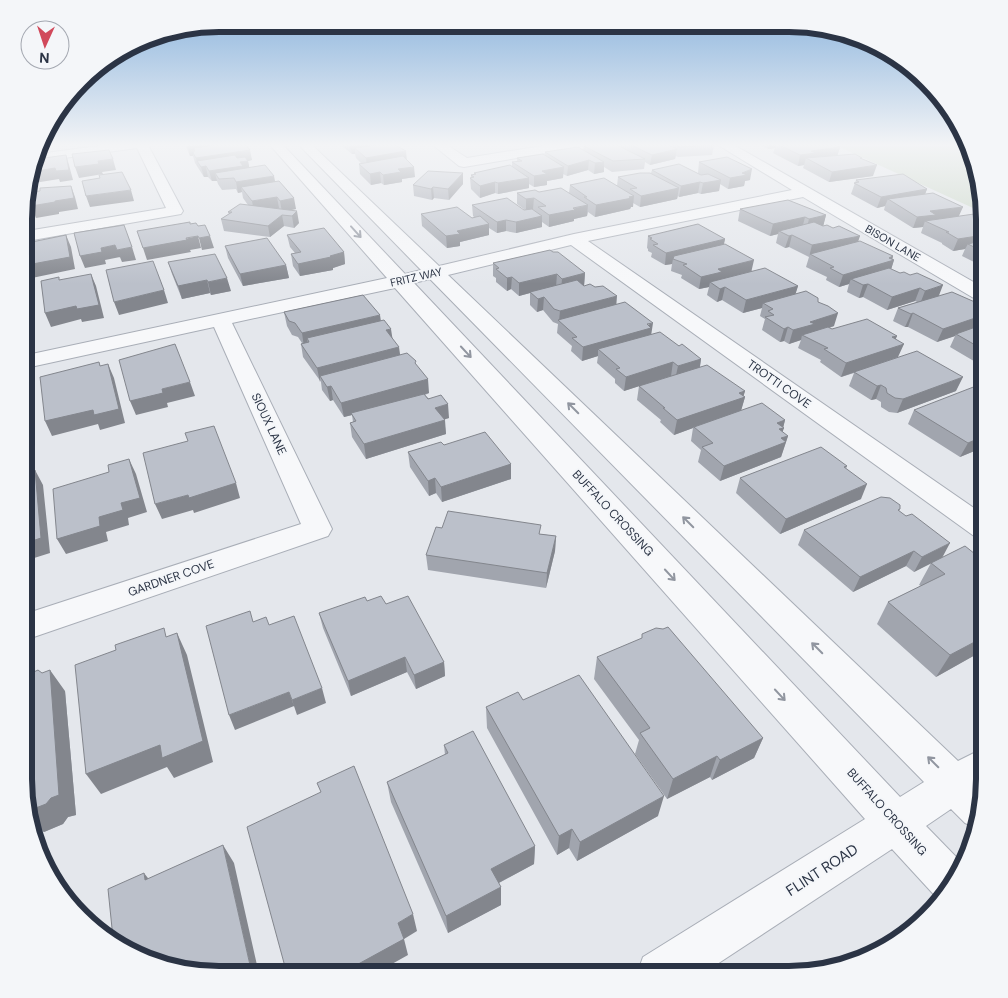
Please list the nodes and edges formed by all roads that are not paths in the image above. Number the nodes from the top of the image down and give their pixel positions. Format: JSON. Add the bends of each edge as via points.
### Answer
{"nodes":[{"id":1,"x":165,"y":192,"type":"edge"},
{"id":2,"x":318,"y":192,"type":"edge"},
{"id":3,"x":353,"y":192,"type":"edge"},
{"id":4,"x":805,"y":192,"type":"joint"},
{"id":5,"x":32,"y":235,"type":"edge"},
{"id":6,"x":574,"y":239,"type":"junction"},
{"id":7,"x":436,"y":273,"type":"junction"},
{"id":8,"x":400,"y":281,"type":"junction"},
{"id":9,"x":976,"y":291,"type":"edge"},
{"id":10,"x":220,"y":319,"type":"junction"},
{"id":11,"x":32,"y":361,"type":"edge"},
{"id":12,"x":976,"y":523,"type":"edge"},
{"id":13,"x":318,"y":529,"type":"joint"},
{"id":14,"x":32,"y":625,"type":"edge"},
{"id":15,"x":973,"y":787,"type":"edge"},
{"id":16,"x":897,"y":822,"type":"junction"},
{"id":17,"x":947,"y":878,"type":"edge"},
{"id":18,"x":672,"y":966,"type":"edge"}],
"edges":[{"from":1,"to":5,"type":"street","via":[[175,211]]},
{"from":2,"to":8,"type":"street","name":"BUFFALO CROSSING","one_way":true},
{"from":3,"to":7,"type":"street"},
{"from":4,"to":6,"type":"street","name":"FRITZ WAY"},
{"from":4,"to":9,"type":"street","name":"BISON LANE"},
{"from":6,"to":7,"type":"street","name":"FRITZ WAY"},
{"from":6,"to":12,"type":"street","name":"TROTTI COVE"},
{"from":7,"to":8,"type":"street","name":"FRITZ WAY"},
{"from":15,"to":7,"type":"street","one_way":true},
{"from":8,"to":10,"type":"street","name":"FRITZ WAY"},
{"from":8,"to":16,"type":"street","name":"BUFFALO CROSSING","one_way":true},
{"from":10,"to":11,"type":"street","name":"FRITZ WAY"},
{"from":10,"to":13,"type":"street","name":"SIOUX LANE"},
{"from":13,"to":14,"type":"street","name":"GARDNER COVE"},
{"from":15,"to":16,"type":"street","name":"FLINT ROAD"},
{"from":16,"to":17,"type":"street","name":"BUFFALO CROSSING"},
{"from":16,"to":18,"type":"street","name":"FLINT ROAD"}]}
